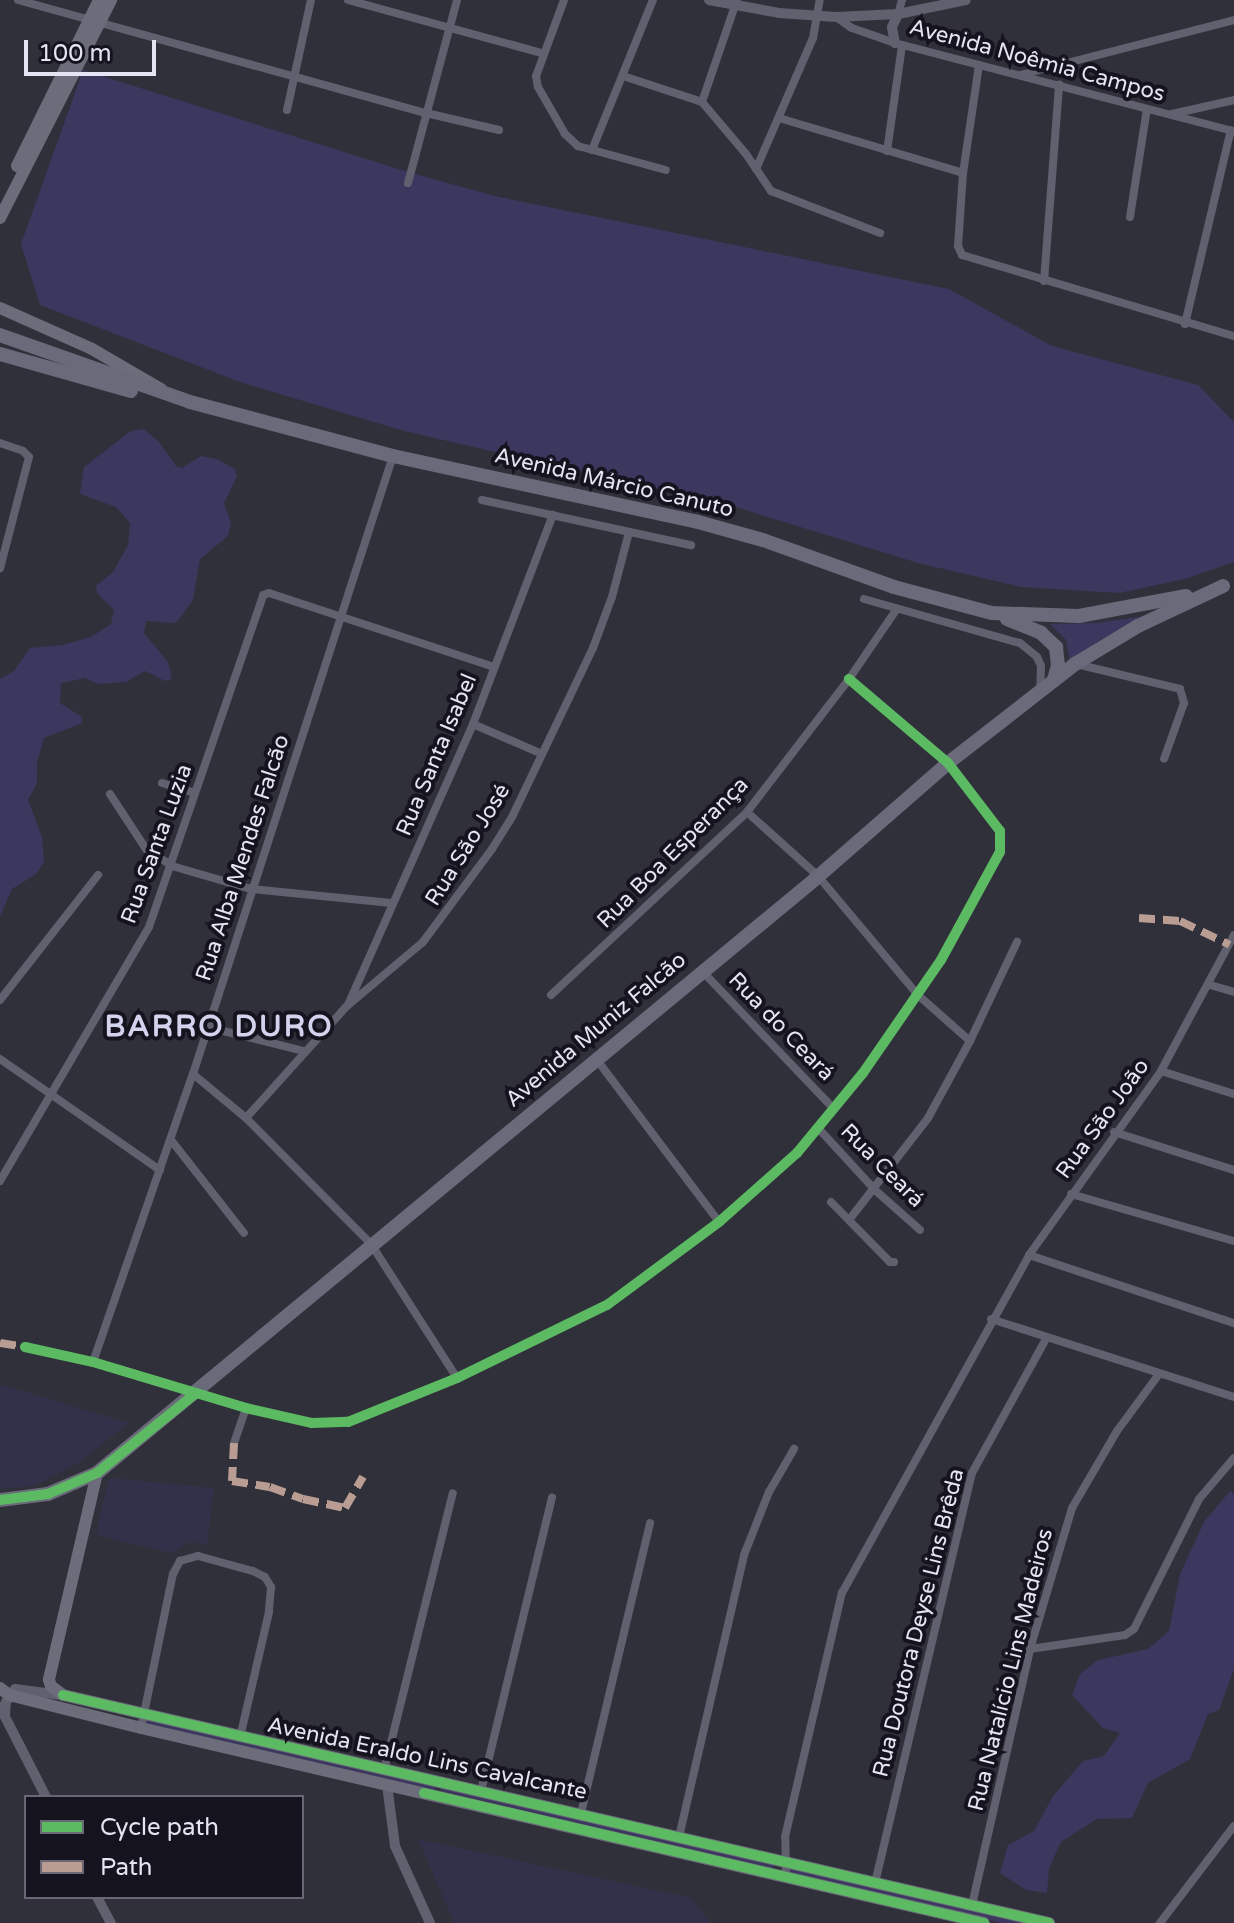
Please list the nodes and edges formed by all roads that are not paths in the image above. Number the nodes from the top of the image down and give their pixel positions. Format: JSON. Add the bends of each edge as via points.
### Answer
{"nodes":[{"id":1,"x":18,"y":0,"type":"edge"},
{"id":2,"x":99,"y":0,"type":"edge"},
{"id":3,"x":111,"y":0,"type":"edge"},
{"id":4,"x":311,"y":0,"type":"edge"},
{"id":5,"x":348,"y":0,"type":"edge"},
{"id":6,"x":457,"y":0,"type":"edge"},
{"id":7,"x":564,"y":0,"type":"edge"},
{"id":8,"x":653,"y":0,"type":"edge"},
{"id":9,"x":709,"y":0,"type":"edge"},
{"id":10,"x":820,"y":0,"type":"edge"},
{"id":11,"x":902,"y":0,"type":"edge"},
{"id":12,"x":966,"y":0,"type":"edge"},
{"id":13,"x":736,"y":4,"type":"edge"},
{"id":14,"x":898,"y":14,"type":"junction"},
{"id":15,"x":818,"y":16,"type":"junction"},
{"id":16,"x":836,"y":17,"type":"junction"},
{"id":17,"x":95,"y":20,"type":"junction"},
{"id":18,"x":1234,"y":20,"type":"edge"},
{"id":19,"x":450,"y":25,"type":"junction"},
{"id":20,"x":898,"y":44,"type":"junction"},
{"id":21,"x":542,"y":53,"type":"junction"},
{"id":22,"x":979,"y":65,"type":"junction"},
{"id":23,"x":293,"y":75,"type":"junction"},
{"id":24,"x":1020,"y":75,"type":"junction"},
{"id":25,"x":623,"y":76,"type":"junction"},
{"id":26,"x":1059,"y":85,"type":"junction"},
{"id":27,"x":1234,"y":100,"type":"edge"},
{"id":28,"x":702,"y":102,"type":"junction"},
{"id":29,"x":1206,"y":107,"type":"junction"},
{"id":30,"x":1147,"y":109,"type":"junction"},
{"id":31,"x":287,"y":110,"type":"dead end"},
{"id":32,"x":426,"y":113,"type":"junction"},
{"id":33,"x":1169,"y":114,"type":"junction"},
{"id":34,"x":779,"y":118,"type":"junction"},
{"id":35,"x":1210,"y":125,"type":"junction"},
{"id":36,"x":499,"y":130,"type":"dead end"},
{"id":37,"x":1232,"y":131,"type":"edge"},
{"id":38,"x":592,"y":150,"type":"junction"},
{"id":39,"x":887,"y":151,"type":"junction"},
{"id":40,"x":756,"y":169,"type":"junction"},
{"id":41,"x":666,"y":170,"type":"dead end"},
{"id":42,"x":963,"y":173,"type":"junction"},
{"id":43,"x":408,"y":183,"type":"dead end"},
{"id":44,"x":0,"y":201,"type":"edge"},
{"id":45,"x":1130,"y":217,"type":"dead end"},
{"id":46,"x":0,"y":218,"type":"edge"},
{"id":47,"x":880,"y":233,"type":"dead end"},
{"id":48,"x":1044,"y":281,"type":"junction"},
{"id":49,"x":0,"y":308,"type":"edge"},
{"id":50,"x":1185,"y":324,"type":"junction"},
{"id":51,"x":0,"y":335,"type":"edge"},
{"id":52,"x":1234,"y":336,"type":"edge"},
{"id":53,"x":0,"y":354,"type":"edge"},
{"id":54,"x":170,"y":395,"type":"junction"},
{"id":55,"x":190,"y":402,"type":"junction"},
{"id":56,"x":0,"y":443,"type":"edge"},
{"id":57,"x":393,"y":456,"type":"junction"},
{"id":58,"x":482,"y":500,"type":"dead end"},
{"id":59,"x":553,"y":515,"type":"junction"},
{"id":60,"x":0,"y":522,"type":"edge"},
{"id":61,"x":11,"y":525,"type":"junction"},
{"id":62,"x":629,"y":532,"type":"junction"},
{"id":63,"x":691,"y":545,"type":"dead end"},
{"id":64,"x":0,"y":568,"type":"edge"},
{"id":65,"x":1228,"y":584,"type":"edge"},
{"id":66,"x":864,"y":599,"type":"dead end"},
{"id":67,"x":896,"y":610,"type":"junction"},
{"id":68,"x":992,"y":613,"type":"junction"},
{"id":69,"x":342,"y":617,"type":"junction"},
{"id":70,"x":1075,"y":664,"type":"junction"},
{"id":71,"x":494,"y":667,"type":"junction"},
{"id":72,"x":849,"y":679,"type":"junction"},
{"id":73,"x":1054,"y":680,"type":"junction"},
{"id":74,"x":1040,"y":693,"type":"junction"},
{"id":75,"x":473,"y":724,"type":"junction"},
{"id":76,"x":542,"y":754,"type":"junction"},
{"id":77,"x":1164,"y":759,"type":"dead end"},
{"id":78,"x":948,"y":763,"type":"junction"},
{"id":79,"x":162,"y":783,"type":"dead end"},
{"id":80,"x":195,"y":793,"type":"junction"},
{"id":81,"x":110,"y":794,"type":"dead end"},
{"id":82,"x":747,"y":812,"type":"junction"},
{"id":83,"x":172,"y":866,"type":"junction"},
{"id":84,"x":98,"y":875,"type":"dead end"},
{"id":85,"x":818,"y":876,"type":"junction"},
{"id":86,"x":251,"y":889,"type":"junction"},
{"id":87,"x":391,"y":903,"type":"junction"},
{"id":88,"x":1234,"y":935,"type":"edge"},
{"id":89,"x":1017,"y":942,"type":"dead end"},
{"id":90,"x":701,"y":970,"type":"junction"},
{"id":91,"x":1210,"y":985,"type":"junction"},
{"id":92,"x":1234,"y":992,"type":"edge"},
{"id":93,"x":551,"y":995,"type":"dead end"},
{"id":94,"x":918,"y":995,"type":"junction"},
{"id":95,"x":0,"y":1000,"type":"edge"},
{"id":96,"x":347,"y":1006,"type":"junction"},
{"id":97,"x":207,"y":1027,"type":"junction"},
{"id":98,"x":970,"y":1041,"type":"junction"},
{"id":99,"x":304,"y":1051,"type":"junction"},
{"id":100,"x":0,"y":1059,"type":"edge"},
{"id":101,"x":597,"y":1060,"type":"junction"},
{"id":102,"x":1161,"y":1071,"type":"junction"},
{"id":103,"x":193,"y":1074,"type":"junction"},
{"id":104,"x":52,"y":1094,"type":"junction"},
{"id":105,"x":1234,"y":1094,"type":"edge"},
{"id":106,"x":834,"y":1109,"type":"junction"},
{"id":107,"x":246,"y":1118,"type":"junction"},
{"id":108,"x":819,"y":1129,"type":"junction"},
{"id":109,"x":1114,"y":1132,"type":"junction"},
{"id":110,"x":171,"y":1140,"type":"junction"},
{"id":111,"x":160,"y":1170,"type":"junction"},
{"id":112,"x":1234,"y":1170,"type":"edge"},
{"id":113,"x":0,"y":1181,"type":"edge"},
{"id":114,"x":875,"y":1190,"type":"junction"},
{"id":115,"x":1071,"y":1194,"type":"junction"},
{"id":116,"x":831,"y":1202,"type":"dead end"},
{"id":117,"x":849,"y":1220,"type":"junction"},
{"id":118,"x":719,"y":1222,"type":"junction"},
{"id":119,"x":920,"y":1230,"type":"dead end"},
{"id":120,"x":244,"y":1233,"type":"dead end"},
{"id":121,"x":1234,"y":1241,"type":"edge"},
{"id":122,"x":371,"y":1244,"type":"junction"},
{"id":123,"x":1029,"y":1255,"type":"junction"},
{"id":124,"x":894,"y":1262,"type":"dead end"},
{"id":125,"x":991,"y":1319,"type":"junction"},
{"id":126,"x":1234,"y":1323,"type":"edge"},
{"id":127,"x":1046,"y":1339,"type":"junction"},
{"id":128,"x":25,"y":1347,"type":"dead end"},
{"id":129,"x":93,"y":1362,"type":"junction"},
{"id":130,"x":1159,"y":1374,"type":"junction"},
{"id":131,"x":457,"y":1378,"type":"junction"},
{"id":132,"x":196,"y":1393,"type":"junction"},
{"id":133,"x":1234,"y":1397,"type":"edge"},
{"id":134,"x":246,"y":1408,"type":"junction"},
{"id":135,"x":234,"y":1443,"type":"dead end"},
{"id":136,"x":794,"y":1449,"type":"dead end"},
{"id":137,"x":1234,"y":1458,"type":"edge"},
{"id":138,"x":97,"y":1473,"type":"junction"},
{"id":139,"x":453,"y":1493,"type":"dead end"},
{"id":140,"x":552,"y":1497,"type":"dead end"},
{"id":141,"x":0,"y":1500,"type":"edge"},
{"id":142,"x":650,"y":1523,"type":"dead end"},
{"id":143,"x":1030,"y":1649,"type":"junction"},
{"id":144,"x":4,"y":1692,"type":"edge"},
{"id":145,"x":63,"y":1695,"type":"junction"},
{"id":146,"x":0,"y":1707,"type":"edge"},
{"id":147,"x":6,"y":1719,"type":"junction"},
{"id":148,"x":142,"y":1722,"type":"junction"},
{"id":149,"x":240,"y":1738,"type":"junction"},
{"id":150,"x":384,"y":1771,"type":"junction"},
{"id":151,"x":387,"y":1785,"type":"junction"},
{"id":152,"x":439,"y":1790,"type":"junction"},
{"id":153,"x":481,"y":1791,"type":"junction"},
{"id":154,"x":45,"y":1795,"type":"edge"},
{"id":155,"x":581,"y":1813,"type":"junction"},
{"id":156,"x":1234,"y":1826,"type":"edge"},
{"id":157,"x":679,"y":1837,"type":"junction"},
{"id":158,"x":784,"y":1861,"type":"junction"},
{"id":159,"x":786,"y":1876,"type":"junction"},
{"id":160,"x":875,"y":1883,"type":"junction"},
{"id":161,"x":98,"y":1899,"type":"edge"},
{"id":162,"x":972,"y":1905,"type":"junction"},
{"id":163,"x":111,"y":1923,"type":"edge"},
{"id":164,"x":430,"y":1923,"type":"edge"},
{"id":165,"x":984,"y":1923,"type":"edge"},
{"id":166,"x":1049,"y":1923,"type":"edge"},
{"id":167,"x":1160,"y":1923,"type":"edge"}],
"edges":[{"from":1,"to":17,"type":"street"},
{"from":2,"to":17,"type":"main road"},
{"from":3,"to":17,"type":"main road"},
{"from":4,"to":23,"type":"street"},
{"from":5,"to":19,"type":"street"},
{"from":6,"to":19,"type":"street"},
{"from":7,"to":21,"type":"street"},
{"from":8,"to":25,"type":"street"},
{"from":9,"to":13,"type":"street"},
{"from":10,"to":15,"type":"street"},
{"from":11,"to":14,"type":"street"},
{"from":12,"to":14,"type":"street"},
{"from":13,"to":15,"type":"street"},
{"from":13,"to":28,"type":"street"},
{"from":14,"to":16,"type":"street"},
{"from":14,"to":20,"type":"street","via":[[892,27]]},
{"from":15,"to":16,"type":"street"},
{"from":15,"to":34,"type":"street"},
{"from":16,"to":20,"type":"street","name":"Avenida Noêmia Campos"},
{"from":17,"to":23,"type":"street"},
{"from":17,"to":44,"type":"main road"},
{"from":17,"to":46,"type":"main road"},
{"from":18,"to":24,"type":"street"},
{"from":19,"to":21,"type":"street"},
{"from":19,"to":32,"type":"street"},
{"from":20,"to":22,"type":"street","name":"Avenida Noêmia Campos"},
{"from":20,"to":39,"type":"street"},
{"from":21,"to":38,"type":"street","via":[[538,87],[572,142]]},
{"from":22,"to":24,"type":"street","name":"Avenida Noêmia Campos"},
{"from":22,"to":42,"type":"street"},
{"from":23,"to":31,"type":"street"},
{"from":23,"to":32,"type":"street"},
{"from":24,"to":26,"type":"street","name":"Avenida Noêmia Campos"},
{"from":25,"to":28,"type":"street"},
{"from":25,"to":38,"type":"street"},
{"from":26,"to":30,"type":"street","name":"Avenida Noêmia Campos"},
{"from":26,"to":48,"type":"street"},
{"from":27,"to":29,"type":"street"},
{"from":28,"to":40,"type":"street"},
{"from":29,"to":33,"type":"street"},
{"from":29,"to":35,"type":"street"},
{"from":30,"to":33,"type":"street","name":"Avenida Noêmia Campos"},
{"from":30,"to":45,"type":"street"},
{"from":32,"to":36,"type":"street"},
{"from":32,"to":43,"type":"street"},
{"from":33,"to":35,"type":"street","name":"Avenida Noêmia Campos"},
{"from":34,"to":39,"type":"street"},
{"from":34,"to":40,"type":"street"},
{"from":35,"to":37,"type":"street","name":"Avenida Noêmia Campos"},
{"from":37,"to":50,"type":"street"},
{"from":38,"to":41,"type":"street"},
{"from":39,"to":42,"type":"street"},
{"from":40,"to":47,"type":"street","via":[[777,194]]},
{"from":42,"to":48,"type":"street","via":[[959,251]]},
{"from":48,"to":50,"type":"street"},
{"from":49,"to":54,"type":"main road","via":[[92,349]]},
{"from":50,"to":52,"type":"street"},
{"from":51,"to":54,"type":"main road","name":"Avenida Márcio Canuto"},
{"from":53,"to":55,"type":"main road","via":[[138,393]]},
{"from":54,"to":55,"type":"main road","name":"Avenida Márcio Canuto"},
{"from":55,"to":57,"type":"main road","name":"Avenida Márcio Canuto"},
{"from":56,"to":61,"type":"street","via":[[29,455]]},
{"from":57,"to":68,"type":"main road","name":"Avenida Márcio Canuto","via":[[698,522],[894,587]]},
{"from":57,"to":69,"type":"street","name":"Rua Alba Mendes Falcão"},
{"from":58,"to":59,"type":"street"},
{"from":59,"to":62,"type":"street"},
{"from":59,"to":71,"type":"street","name":"Rua Santa Isabel"},
{"from":60,"to":61,"type":"street"},
{"from":61,"to":64,"type":"street"},
{"from":62,"to":63,"type":"street"},
{"from":62,"to":76,"type":"street","name":"Rua São José","via":[[601,628]]},
{"from":65,"to":68,"type":"main road","name":"Avenida Márcio Canuto","via":[[1156,604],[1079,616]]},
{"from":65,"to":70,"type":"main road","name":"Avenida Muniz Falcão","via":[[1138,626]]},
{"from":66,"to":67,"type":"street"},
{"from":67,"to":72,"type":"street","name":"Rua Boa Esperança"},
{"from":67,"to":74,"type":"street","via":[[1020,643],[1041,666]]},
{"from":68,"to":73,"type":"main road","via":[[1049,640],[1058,655]]},
{"from":69,"to":71,"type":"street"},
{"from":69,"to":80,"type":"street","name":"Rua Santa Luzia","via":[[263,595]]},
{"from":69,"to":86,"type":"street","name":"Rua Alba Mendes Falcão"},
{"from":70,"to":73,"type":"main road","name":"Avenida Muniz Falcão"},
{"from":70,"to":77,"type":"street","via":[[1180,689],[1184,703]]},
{"from":71,"to":75,"type":"street","name":"Rua Santa Isabel"},
{"from":72,"to":78,"type":"street"},
{"from":72,"to":82,"type":"street","name":"Rua Boa Esperança"},
{"from":73,"to":74,"type":"main road","name":"Avenida Muniz Falcão"},
{"from":74,"to":78,"type":"main road","name":"Avenida Muniz Falcão"},
{"from":75,"to":76,"type":"street"},
{"from":75,"to":87,"type":"street","name":"Rua Santa Isabel"},
{"from":76,"to":96,"type":"street","name":"Rua São José","via":[[512,817],[442,921],[400,964]]},
{"from":78,"to":85,"type":"main road","name":"Avenida Muniz Falcão"},
{"from":78,"to":94,"type":"street","via":[[1000,831],[1002,845],[993,870]]},
{"from":79,"to":80,"type":"street"},
{"from":80,"to":83,"type":"street","name":"Rua Santa Luzia"},
{"from":81,"to":83,"type":"street","via":[[146,849]]},
{"from":82,"to":85,"type":"street"},
{"from":82,"to":93,"type":"street","name":"Rua Boa Esperança"},
{"from":83,"to":86,"type":"street"},
{"from":83,"to":104,"type":"street","name":"Rua Santa Luzia","via":[[149,927]]},
{"from":84,"to":95,"type":"street"},
{"from":85,"to":90,"type":"main road","name":"Avenida Muniz Falcão"},
{"from":85,"to":94,"type":"street"},
{"from":86,"to":87,"type":"street"},
{"from":86,"to":97,"type":"street","name":"Rua Alba Mendes Falcão"},
{"from":87,"to":96,"type":"street","name":"Rua Santa Isabel"},
{"from":88,"to":91,"type":"street","name":"Rua São João"},
{"from":89,"to":98,"type":"street"},
{"from":90,"to":101,"type":"main road","name":"Avenida Muniz Falcão"},
{"from":90,"to":106,"type":"street","name":"Rua do Ceará"},
{"from":91,"to":92,"type":"street"},
{"from":91,"to":102,"type":"street","name":"Rua São João"},
{"from":94,"to":98,"type":"street"},
{"from":94,"to":106,"type":"street"},
{"from":96,"to":99,"type":"street","name":"Rua São José"},
{"from":97,"to":99,"type":"street"},
{"from":97,"to":103,"type":"street","name":"Rua Alba Mendes Falcão"},
{"from":98,"to":114,"type":"street","via":[[928,1118]]},
{"from":99,"to":107,"type":"street","name":"Rua São José"},
{"from":100,"to":104,"type":"street"},
{"from":101,"to":118,"type":"street"},
{"from":101,"to":122,"type":"main road","name":"Avenida Muniz Falcão"},
{"from":102,"to":105,"type":"street"},
{"from":102,"to":109,"type":"street","name":"Rua São João"},
{"from":103,"to":107,"type":"street"},
{"from":103,"to":110,"type":"street","name":"Rua Alba Mendes Falcão"},
{"from":104,"to":111,"type":"street"},
{"from":104,"to":113,"type":"street","name":"Rua Santa Luzia"},
{"from":106,"to":108,"type":"street"},
{"from":107,"to":122,"type":"street"},
{"from":108,"to":114,"type":"street","name":"Rua Ceará"},
{"from":108,"to":118,"type":"street"},
{"from":109,"to":112,"type":"street"},
{"from":109,"to":115,"type":"street","name":"Rua São João"},
{"from":110,"to":111,"type":"street","name":"Rua Alba Mendes Falcão"},
{"from":110,"to":120,"type":"street"},
{"from":111,"to":129,"type":"street","name":"Rua Alba Mendes Falcão"},
{"from":114,"to":117,"type":"street"},
{"from":114,"to":119,"type":"street","name":"Rua Ceará"},
{"from":115,"to":121,"type":"street"},
{"from":115,"to":123,"type":"street","name":"Rua São João"},
{"from":116,"to":117,"type":"street"},
{"from":117,"to":124,"type":"street"},
{"from":118,"to":131,"type":"street","via":[[607,1305]]},
{"from":122,"to":131,"type":"street"},
{"from":122,"to":132,"type":"main road","name":"Avenida Muniz Falcão"},
{"from":123,"to":125,"type":"street","name":"Rua São João"},
{"from":123,"to":126,"type":"street"},
{"from":125,"to":127,"type":"street"},
{"from":125,"to":158,"type":"street","name":"Rua São João","via":[[842,1593],[785,1837]]},
{"from":127,"to":130,"type":"street"},
{"from":127,"to":160,"type":"street","name":"Rua Doutora Deyse Lins Brêda","via":[[972,1473]]},
{"from":128,"to":129,"type":"street"},
{"from":129,"to":132,"type":"street"},
{"from":130,"to":133,"type":"street"},
{"from":130,"to":143,"type":"street","name":"Rua Natalício Lins Madeiros","via":[[1117,1431],[1072,1508]]},
{"from":131,"to":134,"type":"street","via":[[369,1416],[330,1425]]},
{"from":132,"to":134,"type":"street"},
{"from":132,"to":138,"type":"main road","name":"Avenida Muniz Falcão"},
{"from":134,"to":135,"type":"street"},
{"from":136,"to":157,"type":"street","via":[[769,1492],[744,1555]]},
{"from":137,"to":143,"type":"street","via":[[1199,1499],[1134,1629],[1125,1635]]},
{"from":138,"to":141,"type":"main road","name":"Avenida Muniz Falcão","via":[[48,1494]]},
{"from":138,"to":145,"type":"main road","via":[[49,1680]]},
{"from":139,"to":150,"type":"street"},
{"from":140,"to":153,"type":"street"},
{"from":142,"to":155,"type":"street"},
{"from":143,"to":162,"type":"street","name":"Rua Natalício Lins Madeiros"},
{"from":144,"to":145,"type":"street","name":"Avenida Eraldo Lins Cavalcante","via":[[21,1688]]},
{"from":144,"to":147,"type":"street"},
{"from":144,"to":148,"type":"main road"},
{"from":145,"to":148,"type":"main road","name":"Avenida Eraldo Lins Cavalcante"},
{"from":146,"to":147,"type":"street"},
{"from":147,"to":154,"type":"street"},
{"from":148,"to":149,"type":"main road","name":"Avenida Eraldo Lins Cavalcante"},
{"from":148,"to":149,"type":"street","via":[[173,1574],[180,1561],[198,1556],[253,1571],[271,1587]]},
{"from":148,"to":151,"type":"main road"},
{"from":149,"to":150,"type":"main road","name":"Avenida Eraldo Lins Cavalcante"},
{"from":150,"to":152,"type":"main road","name":"Avenida Eraldo Lins Cavalcante"},
{"from":151,"to":152,"type":"main road"},
{"from":151,"to":164,"type":"street","via":[[395,1846]]},
{"from":152,"to":153,"type":"main road","name":"Avenida Eraldo Lins Cavalcante"},
{"from":152,"to":159,"type":"main road"},
{"from":153,"to":155,"type":"main road","name":"Avenida Eraldo Lins Cavalcante"},
{"from":155,"to":157,"type":"main road","name":"Avenida Eraldo Lins Cavalcante"},
{"from":156,"to":167,"type":"street"},
{"from":157,"to":158,"type":"main road","name":"Avenida Eraldo Lins Cavalcante"},
{"from":158,"to":159,"type":"street","name":"Rua São João"},
{"from":158,"to":160,"type":"main road","name":"Avenida Eraldo Lins Cavalcante"},
{"from":159,"to":165,"type":"main road"},
{"from":160,"to":162,"type":"main road","name":"Avenida Eraldo Lins Cavalcante"},
{"from":161,"to":163,"type":"street"},
{"from":162,"to":166,"type":"main road","name":"Avenida Eraldo Lins Cavalcante"}]}
